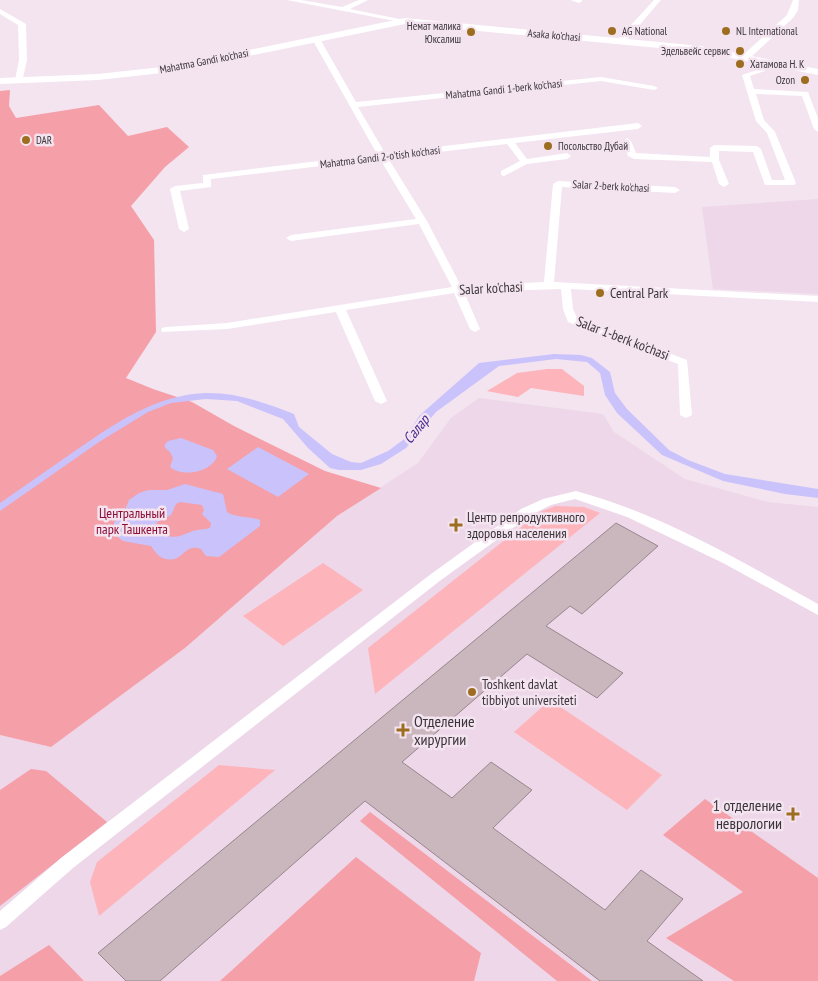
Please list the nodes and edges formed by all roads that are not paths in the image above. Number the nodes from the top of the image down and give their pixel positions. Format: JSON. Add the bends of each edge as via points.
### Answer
{"nodes":[{"id":1,"x":290,"y":0,"type":"edge"},
{"id":2,"x":366,"y":0,"type":"edge"},
{"id":3,"x":658,"y":0,"type":"edge"},
{"id":4,"x":796,"y":0,"type":"edge"},
{"id":5,"x":344,"y":9,"type":"junction"},
{"id":6,"x":0,"y":11,"type":"edge"},
{"id":7,"x":405,"y":21,"type":"junction"},
{"id":8,"x":316,"y":39,"type":"junction"},
{"id":9,"x":621,"y":41,"type":"junction"},
{"id":10,"x":746,"y":57,"type":"junction"},
{"id":11,"x":760,"y":60,"type":"junction"},
{"id":12,"x":818,"y":72,"type":"edge"},
{"id":13,"x":19,"y":80,"type":"junction"},
{"id":14,"x":0,"y":81,"type":"edge"},
{"id":15,"x":654,"y":88,"type":"dead end"},
{"id":16,"x":752,"y":91,"type":"junction"},
{"id":17,"x":354,"y":105,"type":"junction"},
{"id":18,"x":638,"y":126,"type":"dead end"},
{"id":19,"x":818,"y":129,"type":"edge"},
{"id":20,"x":509,"y":141,"type":"junction"},
{"id":21,"x":627,"y":141,"type":"dead end"},
{"id":22,"x":757,"y":148,"type":"junction"},
{"id":23,"x":776,"y":149,"type":"junction"},
{"id":24,"x":383,"y":156,"type":"junction"},
{"id":25,"x":567,"y":156,"type":"dead end"},
{"id":26,"x":715,"y":160,"type":"junction"},
{"id":27,"x":525,"y":162,"type":"junction"},
{"id":28,"x":504,"y":173,"type":"dead end"},
{"id":29,"x":724,"y":184,"type":"dead end"},
{"id":30,"x":675,"y":190,"type":"dead end"},
{"id":31,"x":422,"y":221,"type":"junction"},
{"id":32,"x":184,"y":229,"type":"dead end"},
{"id":33,"x":292,"y":238,"type":"dead end"},
{"id":34,"x":549,"y":285,"type":"junction"},
{"id":35,"x":566,"y":286,"type":"junction"},
{"id":36,"x":459,"y":289,"type":"junction"},
{"id":37,"x":818,"y":299,"type":"edge"},
{"id":38,"x":340,"y":309,"type":"junction"},
{"id":39,"x":475,"y":329,"type":"dead end"},
{"id":40,"x":166,"y":330,"type":"dead end"},
{"id":41,"x":380,"y":401,"type":"dead end"},
{"id":42,"x":686,"y":415,"type":"dead end"},
{"id":43,"x":818,"y":610,"type":"edge"},
{"id":44,"x":0,"y":922,"type":"edge"}],
"edges":[{"from":1,"to":5,"type":"street","name":"Asaka ko'chasi"},
{"from":2,"to":5,"type":"street"},
{"from":3,"to":9,"type":"street"},
{"from":4,"to":10,"type":"street","via":[[790,16]]},
{"from":5,"to":7,"type":"street","name":"Asaka ko'chasi"},
{"from":6,"to":13,"type":"street","via":[[22,24],[23,60]]},
{"from":7,"to":8,"type":"street","name":"Mahatma Gandi ko'chasi"},
{"from":7,"to":9,"type":"street","name":"Asaka ko'chasi"},
{"from":8,"to":13,"type":"street","name":"Mahatma Gandi ko'chasi","via":[[136,74]]},
{"from":8,"to":17,"type":"street"},
{"from":9,"to":10,"type":"street","name":"Asaka ko'chasi"},
{"from":10,"to":11,"type":"street","name":"Asaka ko'chasi"},
{"from":11,"to":12,"type":"street","name":"Asaka ko'chasi"},
{"from":11,"to":16,"type":"street","via":[[761,71],[746,75]]},
{"from":13,"to":14,"type":"street","name":"Mahatma Gandi ko'chasi"},
{"from":15,"to":17,"type":"street","name":"Mahatma Gandi 1-berk ko'chasi","via":[[601,79]]},
{"from":16,"to":19,"type":"street","via":[[805,94]]},
{"from":16,"to":23,"type":"street","via":[[760,121],[771,132]]},
{"from":17,"to":24,"type":"street"},
{"from":18,"to":20,"type":"street","name":"Mahatma Gandi 2-o'tish ko'chasi"},
{"from":20,"to":24,"type":"street","name":"Mahatma Gandi 2-o'tish ko'chasi"},
{"from":20,"to":27,"type":"street"},
{"from":21,"to":26,"type":"street","via":[[634,156]]},
{"from":22,"to":23,"type":"street"},
{"from":22,"to":23,"type":"street","via":[[768,183],[790,184]]},
{"from":22,"to":26,"type":"street","via":[[714,148]]},
{"from":24,"to":31,"type":"street"},
{"from":24,"to":32,"type":"street","name":"Mahatma Gandi 2-o'tish ko'chasi","via":[[206,177],[208,185],[175,189]]},
{"from":25,"to":27,"type":"street"},
{"from":26,"to":29,"type":"street"},
{"from":27,"to":28,"type":"street"},
{"from":30,"to":34,"type":"street","name":"Salar 2-berk ko'chasi","via":[[558,184]]},
{"from":31,"to":33,"type":"street"},
{"from":31,"to":36,"type":"street"},
{"from":34,"to":35,"type":"street","name":"Salar ko'chasi"},
{"from":34,"to":36,"type":"street","name":"Salar ko'chasi"},
{"from":35,"to":37,"type":"street","name":"Salar ko'chasi"},
{"from":35,"to":42,"type":"street","name":"Salar 1-berk ko'chasi","via":[[572,320],[683,362]]},
{"from":36,"to":38,"type":"street","name":"Salar ko'chasi"},
{"from":36,"to":39,"type":"street"},
{"from":38,"to":40,"type":"street","name":"Salar ko'chasi","via":[[227,326]]},
{"from":38,"to":41,"type":"street"},
{"from":43,"to":44,"type":"street","via":[[728,560],[632,514],[576,495],[547,502],[526,512],[428,583],[67,863]]}]}
